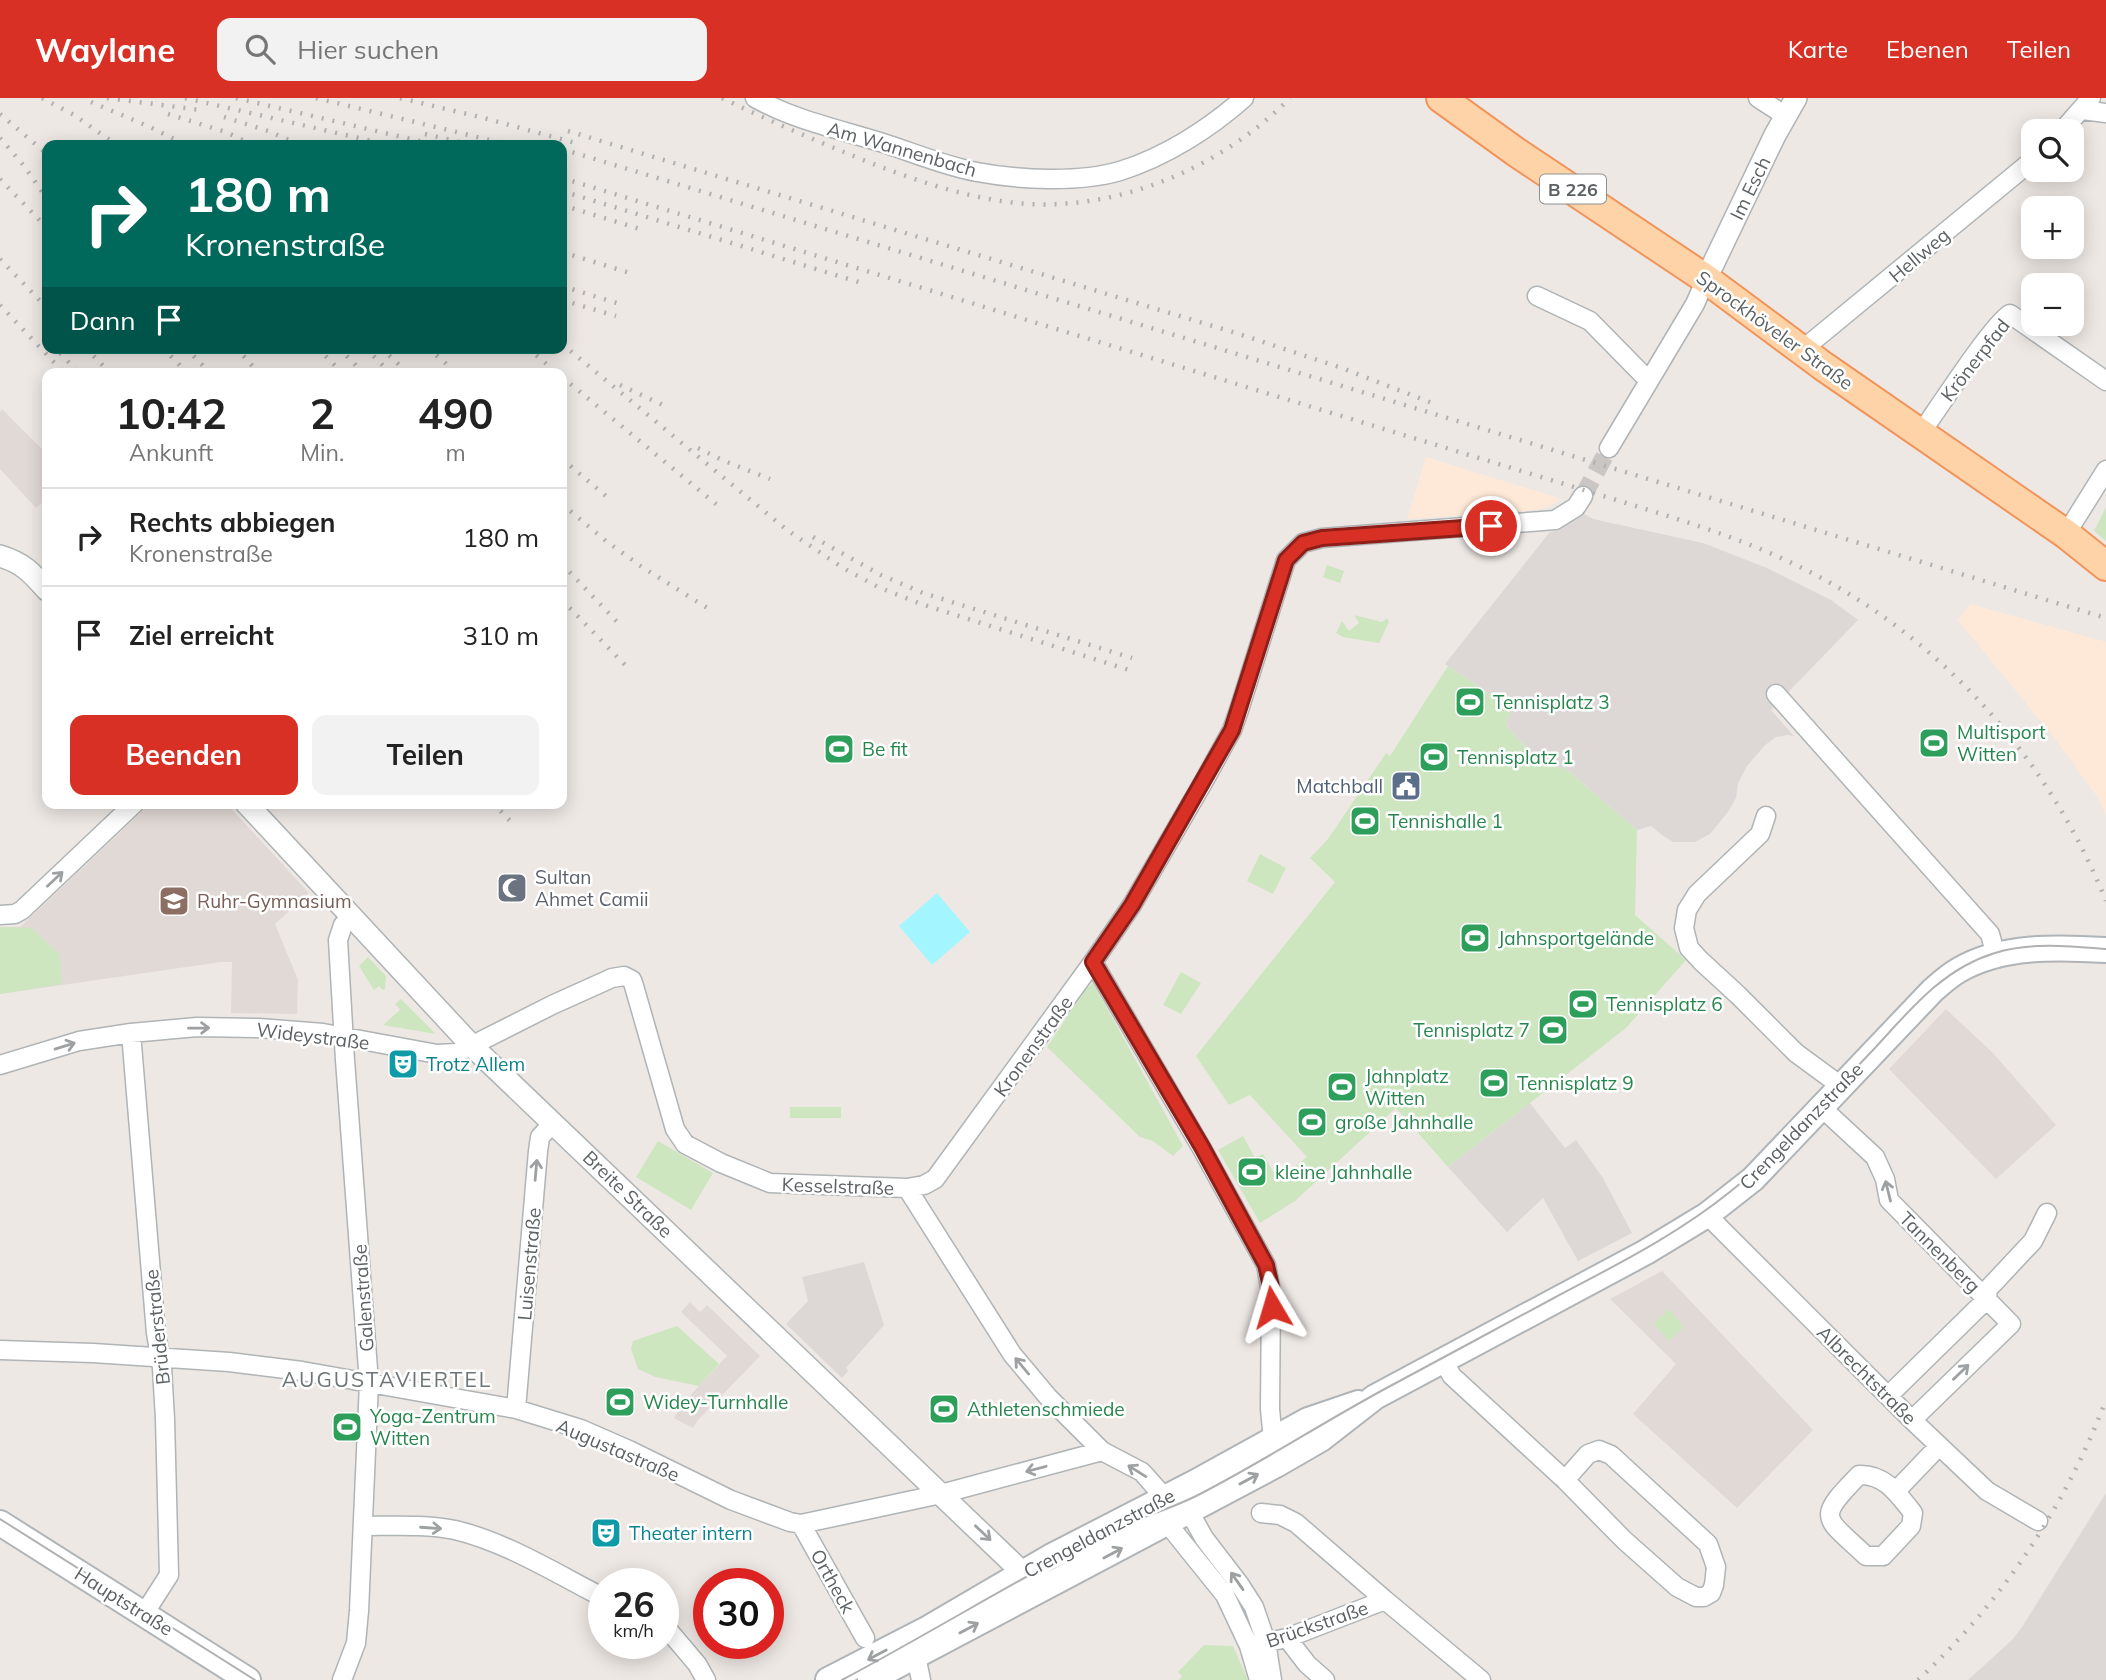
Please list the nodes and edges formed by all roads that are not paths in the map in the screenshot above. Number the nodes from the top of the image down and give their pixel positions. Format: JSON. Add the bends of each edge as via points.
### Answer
{"nodes":[{"id":1,"x":755,"y":98,"type":"edge"},
{"id":2,"x":1244,"y":98,"type":"edge"},
{"id":3,"x":1441,"y":98,"type":"edge"},
{"id":4,"x":1758,"y":98,"type":"edge"},
{"id":5,"x":2087,"y":104,"type":"edge"},
{"id":6,"x":1791,"y":107,"type":"edge"},
{"id":7,"x":2106,"y":113,"type":"edge"},
{"id":8,"x":2073,"y":119,"type":"edge"},
{"id":9,"x":2021,"y":170,"type":"edge"},
{"id":10,"x":1706,"y":279,"type":"junction"},
{"id":11,"x":1537,"y":296,"type":"dead end"},
{"id":12,"x":1802,"y":350,"type":"junction"},
{"id":13,"x":1649,"y":381,"type":"junction"},
{"id":14,"x":2106,"y":381,"type":"edge"},
{"id":15,"x":1921,"y":433,"type":"junction"},
{"id":16,"x":1609,"y":448,"type":"tunnel mouth"},
{"id":17,"x":2105,"y":473,"type":"edge"},
{"id":18,"x":1583,"y":496,"type":"tunnel mouth"},
{"id":19,"x":2066,"y":534,"type":"junction"},
{"id":20,"x":0,"y":556,"type":"edge"},
{"id":21,"x":2106,"y":566,"type":"edge"},
{"id":22,"x":42,"y":585,"type":"edge"},
{"id":23,"x":1776,"y":694,"type":"dead end"},
{"id":24,"x":129,"y":809,"type":"edge"},
{"id":25,"x":252,"y":809,"type":"edge"},
{"id":26,"x":1766,"y":816,"type":"dead end"},
{"id":27,"x":0,"y":915,"type":"edge"},
{"id":28,"x":351,"y":917,"type":"junction"},
{"id":29,"x":2106,"y":950,"type":"edge"},
{"id":30,"x":1996,"y":956,"type":"junction"},
{"id":31,"x":1093,"y":962,"type":"junction"},
{"id":32,"x":612,"y":978,"type":"joint"},
{"id":33,"x":131,"y":1033,"type":"junction"},
{"id":34,"x":345,"y":1039,"type":"junction"},
{"id":35,"x":472,"y":1046,"type":"junction"},
{"id":36,"x":0,"y":1065,"type":"edge"},
{"id":37,"x":1841,"y":1086,"type":"junction"},
{"id":38,"x":1821,"y":1107,"type":"junction"},
{"id":39,"x":553,"y":1123,"type":"junction"},
{"id":40,"x":907,"y":1188,"type":"junction"},
{"id":41,"x":2047,"y":1213,"type":"dead end"},
{"id":42,"x":1707,"y":1215,"type":"junction"},
{"id":43,"x":1987,"y":1299,"type":"junction"},
{"id":44,"x":0,"y":1350,"type":"edge"},
{"id":45,"x":160,"y":1357,"type":"junction"},
{"id":46,"x":1443,"y":1361,"type":"junction"},
{"id":47,"x":369,"y":1383,"type":"junction"},
{"id":48,"x":1888,"y":1396,"type":"junction"},
{"id":49,"x":1375,"y":1397,"type":"junction"},
{"id":50,"x":516,"y":1409,"type":"junction"},
{"id":51,"x":1912,"y":1420,"type":"junction"},
{"id":52,"x":1273,"y":1440,"type":"junction"},
{"id":53,"x":1939,"y":1446,"type":"junction"},
{"id":54,"x":1102,"y":1451,"type":"junction"},
{"id":55,"x":1276,"y":1465,"type":"junction"},
{"id":56,"x":1565,"y":1480,"type":"junction"},
{"id":57,"x":1896,"y":1491,"type":"junction"},
{"id":58,"x":941,"y":1494,"type":"junction"},
{"id":59,"x":1165,"y":1498,"type":"junction"},
{"id":60,"x":1189,"y":1511,"type":"junction"},
{"id":61,"x":1261,"y":1513,"type":"dead end"},
{"id":62,"x":2038,"y":1521,"type":"dead end"},
{"id":63,"x":0,"y":1523,"type":"edge"},
{"id":64,"x":1167,"y":1523,"type":"junction"},
{"id":65,"x":801,"y":1524,"type":"junction"},
{"id":66,"x":363,"y":1526,"type":"junction"},
{"id":67,"x":1023,"y":1573,"type":"junction"},
{"id":68,"x":1059,"y":1581,"type":"junction"},
{"id":69,"x":588,"y":1590,"type":"edge"},
{"id":70,"x":1385,"y":1600,"type":"junction"},
{"id":71,"x":144,"y":1614,"type":"junction"},
{"id":72,"x":925,"y":1630,"type":"junction"},
{"id":73,"x":865,"y":1637,"type":"dead end"},
{"id":74,"x":1287,"y":1638,"type":"junction"},
{"id":75,"x":679,"y":1643,"type":"edge"},
{"id":76,"x":1258,"y":1644,"type":"junction"},
{"id":77,"x":918,"y":1668,"type":"edge"},
{"id":78,"x":248,"y":1680,"type":"edge"},
{"id":79,"x":342,"y":1680,"type":"edge"},
{"id":80,"x":706,"y":1680,"type":"edge"},
{"id":81,"x":828,"y":1680,"type":"edge"},
{"id":82,"x":870,"y":1680,"type":"edge"},
{"id":83,"x":1259,"y":1680,"type":"edge"},
{"id":84,"x":1272,"y":1680,"type":"edge"},
{"id":85,"x":1325,"y":1680,"type":"edge"},
{"id":86,"x":1481,"y":1680,"type":"edge"}],
"edges":[{"from":1,"to":2,"type":"street","name":"Am Wannenbach","via":[[819,125],[976,172],[1029,178],[1120,171],[1170,150]]},
{"from":3,"to":10,"type":"main road","name":"Sprockhöveler Straße","number":"B 226"},
{"from":4,"to":6,"type":"street"},
{"from":5,"to":7,"type":"street"},
{"from":5,"to":8,"type":"street"},
{"from":6,"to":10,"type":"street","name":"Im Esch"},
{"from":9,"to":12,"type":"street","name":"Hellweg"},
{"from":10,"to":12,"type":"main road","name":"Sprockhöveler Straße","number":"B 226"},
{"from":10,"to":13,"type":"street"},
{"from":11,"to":13,"type":"street","via":[[1590,321]]},
{"from":12,"to":15,"type":"main road","name":"Sprockhöveler Straße","number":"B 226"},
{"from":13,"to":16,"type":"street"},
{"from":14,"to":15,"type":"street","name":"Krönerpfad","via":[[2010,314]]},
{"from":15,"to":19,"type":"main road","name":"Sprockhöveler Straße","number":"B 226"},
{"from":17,"to":19,"type":"street"},
{"from":18,"to":31,"type":"street","name":"Kronenstraße","via":[[1576,508],[1555,520],[1303,543],[1286,560],[1232,730],[1132,905]]},
{"from":19,"to":21,"type":"main road","name":"Sprockhöveler Straße","number":"B 226"},
{"from":20,"to":22,"type":"street","via":[[26,567]]},
{"from":23,"to":30,"type":"street","via":[[1990,934]]},
{"from":27,"to":24,"type":"street","one_way":true,"via":[[22,909]]},
{"from":25,"to":28,"type":"street","name":"Breite Straße"},
{"from":26,"to":37,"type":"street","via":[[1759,834],[1697,894],[1687,910],[1684,929],[1689,948],[1796,1053]]},
{"from":28,"to":34,"type":"street","name":"Galenstraße","via":[[338,940]]},
{"from":28,"to":35,"type":"street","name":"Breite Straße"},
{"from":29,"to":30,"type":"main road","name":"Crengeldanzstraße","via":[[2038,949]]},
{"from":30,"to":37,"type":"main road","name":"Crengeldanzstraße","via":[[1960,969],[1933,990]]},
{"from":31,"to":40,"type":"street","name":"Kronenstraße","via":[[935,1179]]},
{"from":31,"to":52,"type":"street","via":[[1266,1265],[1272,1292]]},
{"from":32,"to":35,"type":"street","name":"Wideystraße"},
{"from":32,"to":40,"type":"street","name":"Kesselstraße","via":[[632,980],[675,1129],[685,1143],[770,1183]]},
{"from":33,"to":34,"type":"street","name":"Wideystraße","one_way":true,"via":[[258,1028]]},
{"from":36,"to":33,"type":"street","name":"Wideystraße","one_way":true,"via":[[79,1041]]},
{"from":33,"to":45,"type":"street","name":"Brüderstraße"},
{"from":34,"to":35,"type":"street","name":"Wideystraße","via":[[437,1054]]},
{"from":34,"to":47,"type":"street","name":"Galenstraße"},
{"from":35,"to":39,"type":"street","name":"Breite Straße"},
{"from":37,"to":38,"type":"main road","name":"Crengeldanzstraße"},
{"from":38,"to":42,"type":"main road","name":"Crengeldanzstraße","via":[[1753,1179]]},
{"from":43,"to":38,"type":"street","name":"Tannenberg","one_way":true,"via":[[1889,1200],[1875,1157]]},
{"from":50,"to":39,"type":"street","name":"Luisenstraße","one_way":true,"via":[[538,1151],[540,1137]]},
{"from":39,"to":58,"type":"street","name":"Breite Straße"},
{"from":54,"to":40,"type":"street","name":"Kesselstraße","one_way":true,"via":[[1013,1354]]},
{"from":41,"to":43,"type":"street","via":[[2033,1241],[1988,1289]]},
{"from":42,"to":46,"type":"main road","name":"Crengeldanzstraße"},
{"from":42,"to":48,"type":"street","name":"Albrechtstraße"},
{"from":43,"to":48,"type":"street","name":"Tannenberg"},
{"from":51,"to":43,"type":"street","name":"Tannenberg","one_way":true,"via":[[2011,1324]]},
{"from":44,"to":45,"type":"street","name":"Augustastraße"},
{"from":45,"to":47,"type":"street","name":"Augustastraße","via":[[245,1364]]},
{"from":45,"to":71,"type":"street","name":"Brüderstraße","via":[[170,1575]]},
{"from":46,"to":49,"type":"main road","name":"Crengeldanzstraße"},
{"from":46,"to":56,"type":"street","via":[[1452,1376]]},
{"from":47,"to":50,"type":"street","name":"Augustastraße"},
{"from":47,"to":66,"type":"street","name":"Galenstraße"},
{"from":48,"to":51,"type":"street","name":"Albrechtstraße"},
{"from":49,"to":52,"type":"main road","name":"Crengeldanzstraße","via":[[1308,1420]]},
{"from":49,"to":55,"type":"main road","name":"Crengeldanzstraße"},
{"from":50,"to":65,"type":"street","name":"Augustastraße","via":[[582,1429],[731,1500]]},
{"from":51,"to":53,"type":"street","name":"Albrechtstraße"},
{"from":52,"to":55,"type":"main road"},
{"from":52,"to":59,"type":"main road","name":"Crengeldanzstraße"},
{"from":53,"to":57,"type":"street"},
{"from":53,"to":62,"type":"street","name":"Albrechtstraße","via":[[1987,1491]]},
{"from":54,"to":58,"type":"street","name":"Augustastraße","one_way":true},
{"from":59,"to":54,"type":"street","one_way":true,"via":[[1142,1472]]},
{"from":60,"to":55,"type":"main road","name":"Crengeldanzstraße","one_way":true},
{"from":56,"to":56,"type":"street","via":[[1677,1587],[1696,1597],[1711,1593],[1716,1567],[1708,1544],[1611,1455],[1599,1450],[1588,1454]]},
{"from":57,"to":57,"type":"street","via":[[1873,1475],[1860,1475],[1835,1500],[1829,1511],[1831,1522],[1866,1556],[1883,1556],[1911,1526],[1913,1513]]},
{"from":58,"to":65,"type":"street","name":"Augustastraße"},
{"from":58,"to":67,"type":"street","name":"Breite Straße","one_way":true},
{"from":59,"to":60,"type":"main road"},
{"from":59,"to":64,"type":"main road"},
{"from":59,"to":67,"type":"main road","name":"Crengeldanzstraße"},
{"from":60,"to":64,"type":"main road","name":"Crengeldanzstraße"},
{"from":76,"to":60,"type":"street","one_way":true,"via":[[1254,1607],[1203,1538]]},
{"from":61,"to":70,"type":"street","name":"Brückstraße","via":[[1296,1523]]},
{"from":63,"to":71,"type":"main road","name":"Hauptstraße"},
{"from":68,"to":64,"type":"main road","name":"Crengeldanzstraße","one_way":true},
{"from":64,"to":76,"type":"street"},
{"from":65,"to":73,"type":"street","name":"Ortheck"},
{"from":66,"to":69,"type":"street","one_way":true,"via":[[425,1527],[475,1535]]},
{"from":66,"to":79,"type":"street","name":"Galenstraße","via":[[356,1643]]},
{"from":67,"to":68,"type":"main road"},
{"from":67,"to":72,"type":"main road","name":"Crengeldanzstraße"},
{"from":77,"to":68,"type":"main road","name":"Crengeldanzstraße","one_way":true},
{"from":70,"to":74,"type":"street","name":"Brückstraße"},
{"from":70,"to":86,"type":"street","name":"Brückstraße"},
{"from":71,"to":78,"type":"main road","name":"Hauptstraße"},
{"from":72,"to":77,"type":"street"},
{"from":72,"to":81,"type":"main road","name":"Crengeldanzstraße","one_way":true},
{"from":74,"to":76,"type":"street","name":"Brückstraße"},
{"from":74,"to":85,"type":"street"},
{"from":75,"to":80,"type":"street"},
{"from":76,"to":83,"type":"street"},
{"from":76,"to":84,"type":"street"},
{"from":77,"to":82,"type":"main road","name":"Crengeldanzstraße"}]}
